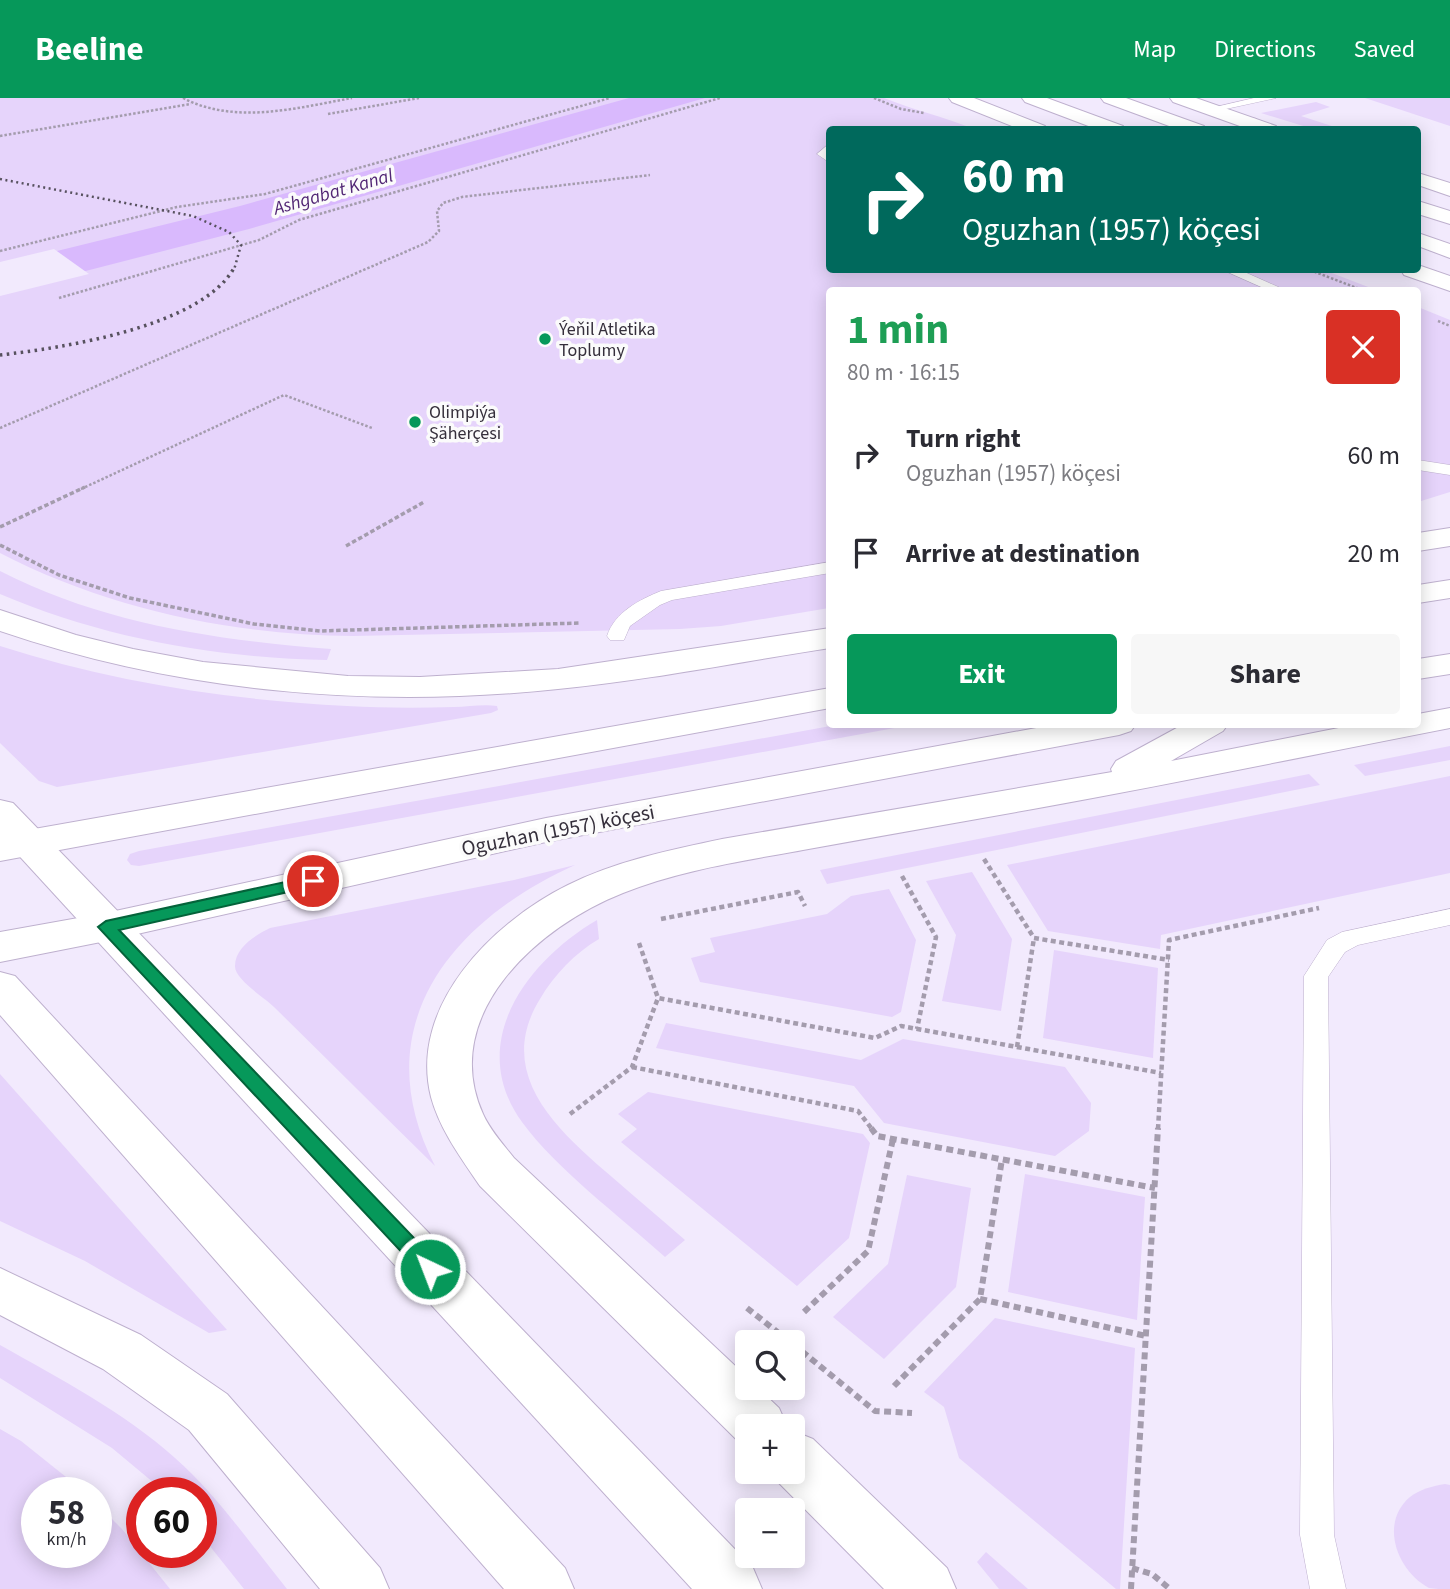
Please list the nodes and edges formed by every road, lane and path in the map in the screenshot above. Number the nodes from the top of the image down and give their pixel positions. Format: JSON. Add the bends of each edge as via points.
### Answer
{"nodes":[{"id":1,"x":183,"y":98,"type":"edge"},
{"id":2,"x":352,"y":98,"type":"edge"},
{"id":3,"x":419,"y":98,"type":"edge"},
{"id":4,"x":610,"y":98,"type":"edge"},
{"id":5,"x":720,"y":98,"type":"edge"},
{"id":6,"x":874,"y":98,"type":"edge"},
{"id":7,"x":958,"y":98,"type":"edge"},
{"id":8,"x":1031,"y":98,"type":"edge"},
{"id":9,"x":1110,"y":98,"type":"edge"},
{"id":10,"x":1179,"y":98,"type":"edge"},
{"id":11,"x":1262,"y":99,"type":"edge"},
{"id":12,"x":191,"y":104,"type":"junction"},
{"id":13,"x":1212,"y":109,"type":"junction"},
{"id":14,"x":328,"y":114,"type":"dead end"},
{"id":15,"x":925,"y":114,"type":"dead end"},
{"id":16,"x":1029,"y":126,"type":"edge"},
{"id":17,"x":1106,"y":126,"type":"edge"},
{"id":18,"x":1187,"y":126,"type":"edge"},
{"id":19,"x":1252,"y":126,"type":"edge"},
{"id":20,"x":0,"y":136,"type":"edge"},
{"id":21,"x":650,"y":176,"type":"dead end"},
{"id":22,"x":1421,"y":180,"type":"edge"},
{"id":23,"x":1450,"y":190,"type":"edge"},
{"id":24,"x":1421,"y":207,"type":"edge"},
{"id":25,"x":1450,"y":218,"type":"edge"},
{"id":26,"x":1421,"y":240,"type":"edge"},
{"id":27,"x":0,"y":251,"type":"edge"},
{"id":28,"x":1448,"y":253,"type":"edge"},
{"id":29,"x":1237,"y":273,"type":"edge"},
{"id":30,"x":1318,"y":273,"type":"edge"},
{"id":31,"x":1420,"y":273,"type":"edge"},
{"id":32,"x":1450,"y":284,"type":"edge"},
{"id":33,"x":1271,"y":287,"type":"edge"},
{"id":34,"x":1354,"y":287,"type":"edge"},
{"id":35,"x":59,"y":298,"type":"dead end"},
{"id":36,"x":0,"y":428,"type":"edge"},
{"id":37,"x":372,"y":428,"type":"dead end"},
{"id":38,"x":1421,"y":465,"type":"edge"},
{"id":39,"x":1450,"y":470,"type":"edge"},
{"id":40,"x":424,"y":502,"type":"dead end"},
{"id":41,"x":0,"y":527,"type":"edge"},
{"id":42,"x":0,"y":545,"type":"edge"},
{"id":43,"x":346,"y":546,"type":"dead end"},
{"id":44,"x":826,"y":568,"type":"edge"},
{"id":45,"x":1450,"y":589,"type":"edge"},
{"id":46,"x":1421,"y":594,"type":"edge"},
{"id":47,"x":0,"y":620,"type":"edge"},
{"id":48,"x":619,"y":630,"type":"joint"},
{"id":49,"x":826,"y":639,"type":"edge"},
{"id":50,"x":1450,"y":663,"type":"edge"},
{"id":51,"x":1421,"y":669,"type":"edge"},
{"id":52,"x":826,"y":699,"type":"edge"},
{"id":53,"x":1450,"y":718,"type":"edge"},
{"id":54,"x":1421,"y":723,"type":"edge"},
{"id":55,"x":1097,"y":728,"type":"edge"},
{"id":56,"x":1204,"y":728,"type":"edge"},
{"id":57,"x":1396,"y":728,"type":"edge"},
{"id":58,"x":1096,"y":786,"type":"junction"},
{"id":59,"x":0,"y":812,"type":"edge"},
{"id":60,"x":14,"y":845,"type":"edge"},
{"id":61,"x":984,"y":859,"type":"dead end"},
{"id":62,"x":902,"y":876,"type":"dead end"},
{"id":63,"x":1330,"y":905,"type":"dead end"},
{"id":64,"x":805,"y":906,"type":"dead end"},
{"id":65,"x":1450,"y":917,"type":"edge"},
{"id":66,"x":661,"y":919,"type":"dead end"},
{"id":67,"x":106,"y":927,"type":"junction"},
{"id":68,"x":1034,"y":938,"type":"junction"},
{"id":69,"x":639,"y":943,"type":"dead end"},
{"id":70,"x":0,"y":947,"type":"edge"},
{"id":71,"x":1169,"y":960,"type":"junction"},
{"id":72,"x":0,"y":987,"type":"edge"},
{"id":73,"x":658,"y":998,"type":"junction"},
{"id":74,"x":916,"y":1029,"type":"junction"},
{"id":75,"x":1017,"y":1047,"type":"junction"},
{"id":76,"x":632,"y":1067,"type":"junction"},
{"id":77,"x":1161,"y":1073,"type":"junction"},
{"id":78,"x":570,"y":1114,"type":"dead end"},
{"id":79,"x":893,"y":1139,"type":"junction"},
{"id":80,"x":1002,"y":1159,"type":"junction"},
{"id":81,"x":1155,"y":1188,"type":"junction"},
{"id":82,"x":0,"y":1290,"type":"edge"},
{"id":83,"x":980,"y":1299,"type":"junction"},
{"id":84,"x":747,"y":1308,"type":"dead end"},
{"id":85,"x":804,"y":1312,"type":"dead end"},
{"id":86,"x":775,"y":1330,"type":"edge"},
{"id":87,"x":1146,"y":1336,"type":"junction"},
{"id":88,"x":805,"y":1354,"type":"edge"},
{"id":89,"x":894,"y":1386,"type":"dead end"},
{"id":90,"x":912,"y":1413,"type":"dead end"},
{"id":91,"x":748,"y":1414,"type":"edge"},
{"id":92,"x":805,"y":1470,"type":"edge"},
{"id":93,"x":1132,"y":1568,"type":"junction"},
{"id":94,"x":359,"y":1589,"type":"edge"},
{"id":95,"x":544,"y":1589,"type":"edge"},
{"id":96,"x":732,"y":1589,"type":"edge"},
{"id":97,"x":926,"y":1589,"type":"edge"},
{"id":98,"x":1131,"y":1589,"type":"edge"},
{"id":99,"x":1170,"y":1589,"type":"edge"},
{"id":100,"x":1328,"y":1589,"type":"edge"}],
"edges":[{"from":1,"to":12,"type":"path"},
{"from":2,"to":12,"type":"path","via":[[247,112]]},
{"from":3,"to":14,"type":"path"},
{"from":4,"to":27,"type":"path","via":[[265,194],[177,207]]},
{"from":5,"to":35,"type":"path","via":[[299,220],[259,240]]},
{"from":6,"to":15,"type":"path"},
{"from":7,"to":16,"type":"main road"},
{"from":8,"to":17,"type":"main road"},
{"from":9,"to":18,"type":"main road"},
{"from":10,"to":13,"type":"main road"},
{"from":11,"to":13,"type":"lane"},
{"from":12,"to":20,"type":"path"},
{"from":13,"to":19,"type":"main road"},
{"from":21,"to":36,"type":"path","via":[[473,195],[443,203],[438,211],[439,231],[428,242]]},
{"from":22,"to":23,"type":"main road"},
{"from":24,"to":25,"type":"main road"},
{"from":26,"to":28,"type":"main road"},
{"from":29,"to":33,"type":"lane"},
{"from":30,"to":34,"type":"path"},
{"from":31,"to":32,"type":"main road"},
{"from":37,"to":41,"type":"path","via":[[284,395]]},
{"from":38,"to":39,"type":"lane"},
{"from":40,"to":43,"type":"path"},
{"from":42,"to":48,"type":"path","via":[[59,575],[130,598],[254,624],[320,631]]},
{"from":44,"to":48,"type":"lane","via":[[667,595]]},
{"from":45,"to":46,"type":"main road"},
{"from":47,"to":49,"type":"main road","via":[[159,665],[340,685],[558,679]]},
{"from":50,"to":51,"type":"main road"},
{"from":52,"to":60,"type":"main road"},
{"from":53,"to":54,"type":"main road"},
{"from":55,"to":67,"type":"main road","name":"Oguzhan (1957) köçesi","via":[[546,830]]},
{"from":56,"to":58,"type":"main road"},
{"from":57,"to":58,"type":"main road"},
{"from":58,"to":91,"type":"main road","via":[[733,849],[642,872],[583,894],[539,920],[480,981],[456,1022],[450,1066],[456,1104],[470,1135],[497,1172]]},
{"from":59,"to":60,"type":"main road"},
{"from":60,"to":67,"type":"main road"},
{"from":61,"to":68,"type":"path"},
{"from":62,"to":74,"type":"path","via":[[936,937]]},
{"from":63,"to":71,"type":"path","via":[[1170,940]]},
{"from":64,"to":66,"type":"path","via":[[797,892]]},
{"from":65,"to":100,"type":"lane","via":[[1351,938],[1336,946],[1316,976],[1317,1535]]},
{"from":67,"to":70,"type":"main road","name":"Oguzhan (1957) köçesi"},
{"from":67,"to":96,"type":"main road"},
{"from":68,"to":71,"type":"path"},
{"from":68,"to":75,"type":"path"},
{"from":69,"to":73,"type":"path"},
{"from":71,"to":77,"type":"path"},
{"from":72,"to":95,"type":"main road"},
{"from":73,"to":74,"type":"path","via":[[876,1038],[901,1026]]},
{"from":73,"to":76,"type":"path"},
{"from":74,"to":75,"type":"path"},
{"from":75,"to":77,"type":"path"},
{"from":76,"to":78,"type":"path"},
{"from":76,"to":79,"type":"path","via":[[858,1111],[877,1136]]},
{"from":77,"to":81,"type":"path"},
{"from":79,"to":80,"type":"path"},
{"from":79,"to":85,"type":"path","via":[[868,1251]]},
{"from":80,"to":81,"type":"path"},
{"from":80,"to":83,"type":"path"},
{"from":81,"to":87,"type":"path"},
{"from":82,"to":94,"type":"main road","via":[[122,1352],[208,1412]]},
{"from":83,"to":87,"type":"path"},
{"from":83,"to":89,"type":"path"},
{"from":84,"to":86,"type":"path"},
{"from":87,"to":93,"type":"path"},
{"from":88,"to":90,"type":"path","via":[[875,1411]]},
{"from":92,"to":97,"type":"main road"},
{"from":93,"to":98,"type":"path"},
{"from":93,"to":99,"type":"path","via":[[1152,1574]]}]}
